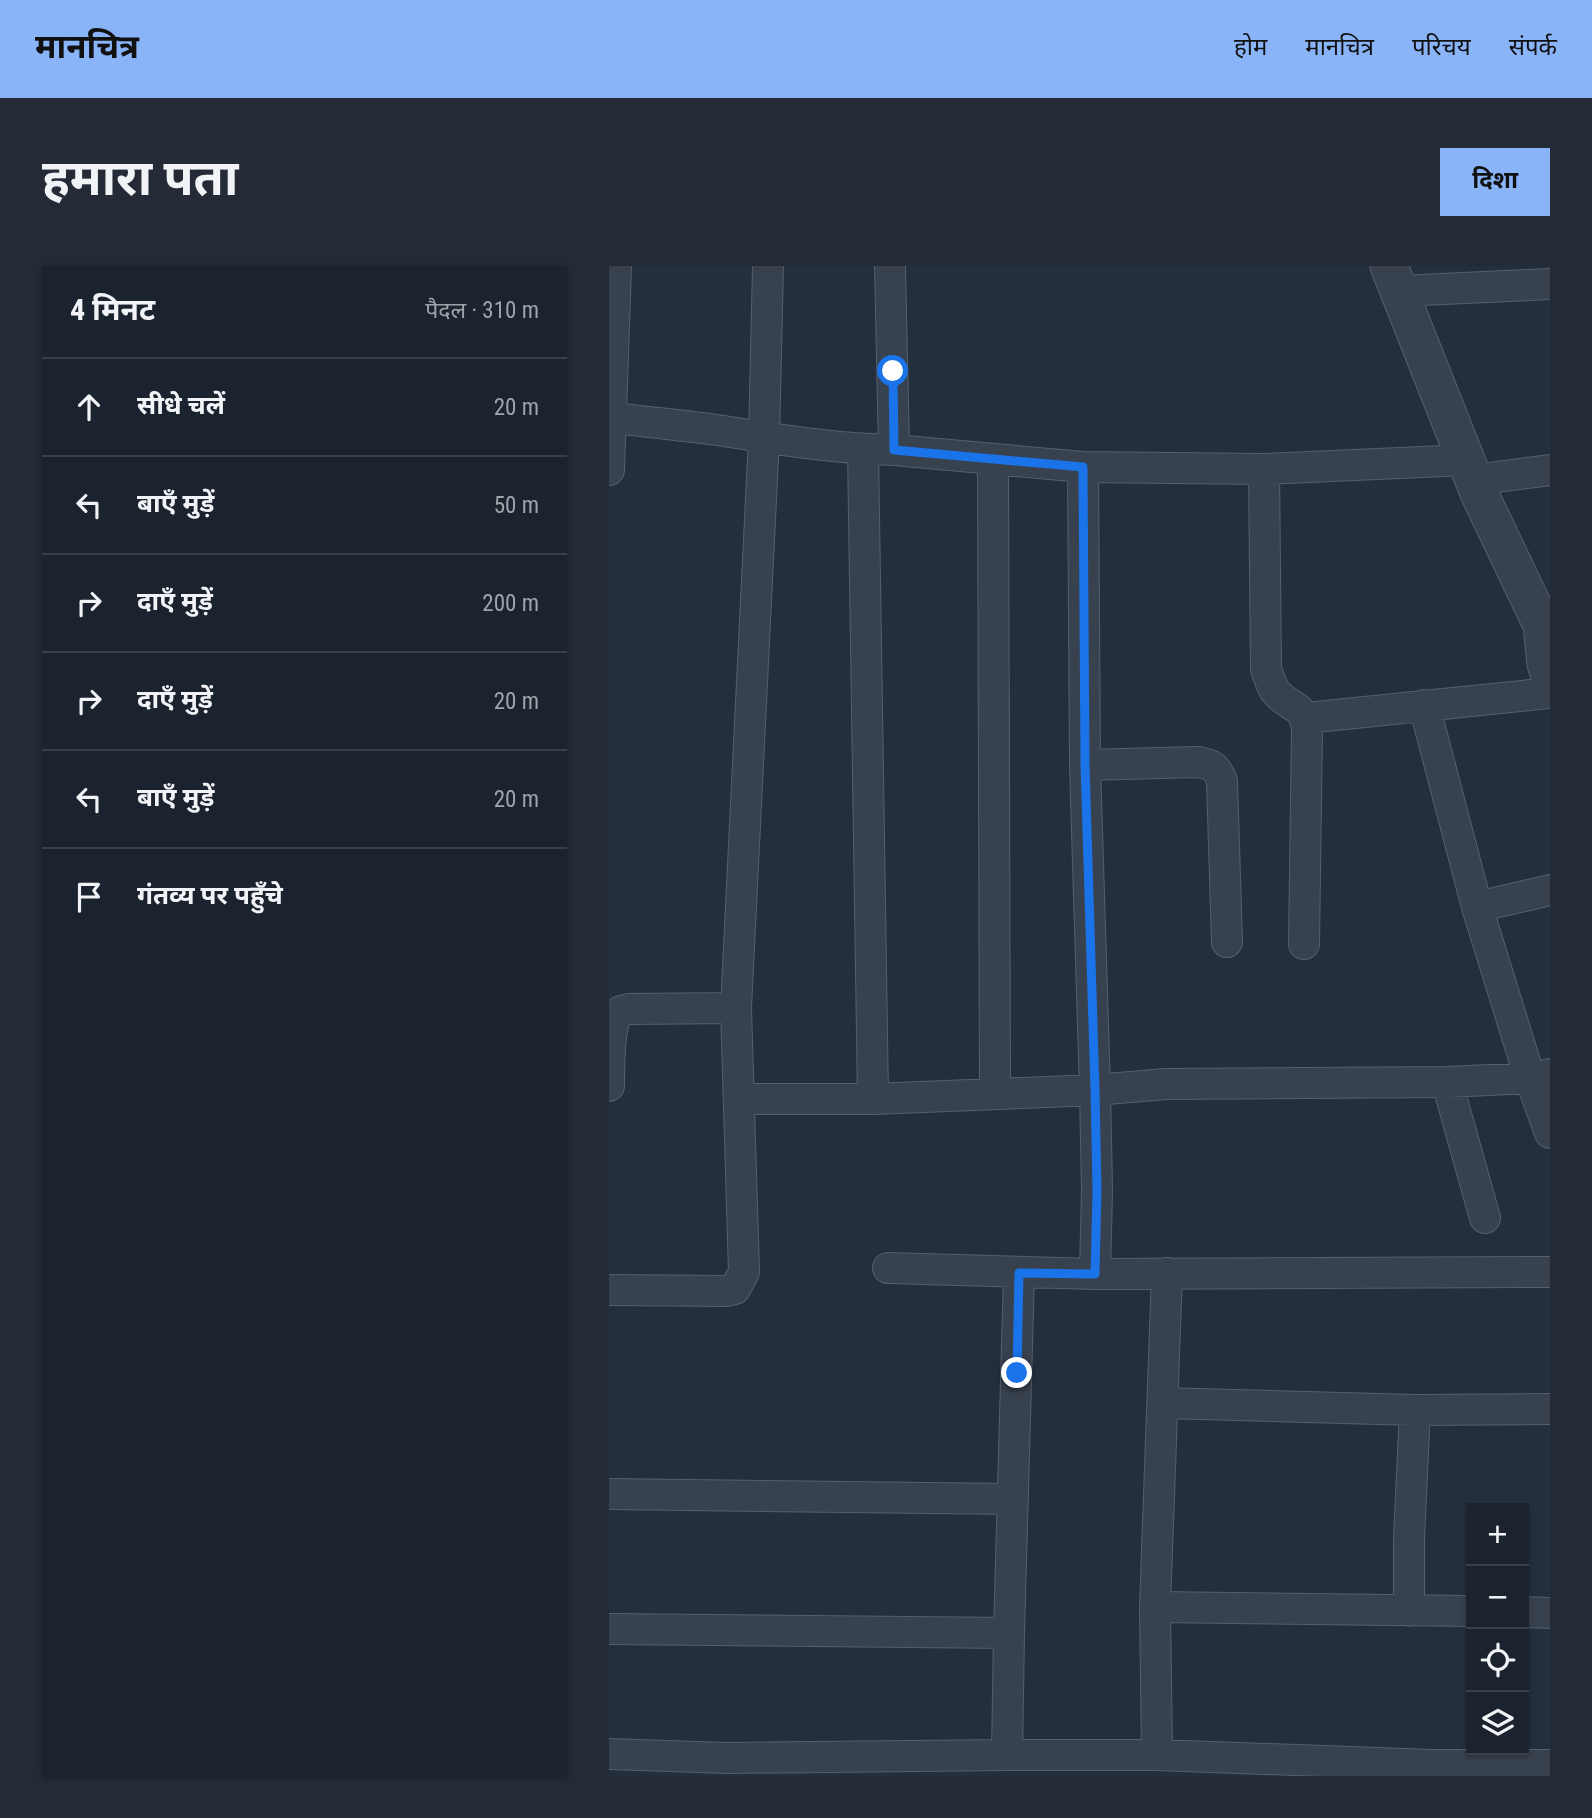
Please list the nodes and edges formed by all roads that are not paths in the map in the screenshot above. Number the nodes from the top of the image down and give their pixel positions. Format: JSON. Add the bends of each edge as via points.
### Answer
{"nodes":[{"id":1,"x":616,"y":266,"type":"edge"},
{"id":2,"x":768,"y":266,"type":"edge"},
{"id":3,"x":890,"y":266,"type":"edge"},
{"id":4,"x":1394,"y":279,"type":"edge"},
{"id":5,"x":1550,"y":284,"type":"edge"},
{"id":6,"x":609,"y":417,"type":"edge"},
{"id":7,"x":764,"y":438,"type":"junction"},
{"id":8,"x":863,"y":450,"type":"junction"},
{"id":9,"x":894,"y":450,"type":"junction"},
{"id":10,"x":993,"y":460,"type":"junction"},
{"id":11,"x":1083,"y":467,"type":"junction"},
{"id":12,"x":1264,"y":469,"type":"junction"},
{"id":13,"x":609,"y":470,"type":"edge"},
{"id":14,"x":1470,"y":470,"type":"junction"},
{"id":15,"x":1550,"y":470,"type":"edge"},
{"id":16,"x":1546,"y":629,"type":"edge"},
{"id":17,"x":1550,"y":676,"type":"edge"},
{"id":18,"x":1550,"y":693,"type":"edge"},
{"id":19,"x":1424,"y":705,"type":"junction"},
{"id":20,"x":1306,"y":718,"type":"junction"},
{"id":21,"x":1085,"y":765,"type":"junction"},
{"id":22,"x":1550,"y":890,"type":"edge"},
{"id":23,"x":1477,"y":907,"type":"junction"},
{"id":24,"x":1227,"y":942,"type":"dead end"},
{"id":25,"x":1304,"y":944,"type":"dead end"},
{"id":26,"x":736,"y":1008,"type":"junction"},
{"id":27,"x":1540,"y":1076,"type":"edge"},
{"id":28,"x":1447,"y":1082,"type":"junction"},
{"id":29,"x":609,"y":1086,"type":"edge"},
{"id":30,"x":1095,"y":1090,"type":"junction"},
{"id":31,"x":995,"y":1094,"type":"junction"},
{"id":32,"x":739,"y":1099,"type":"junction"},
{"id":33,"x":873,"y":1099,"type":"junction"},
{"id":34,"x":1550,"y":1133,"type":"edge"},
{"id":35,"x":1485,"y":1218,"type":"dead end"},
{"id":36,"x":888,"y":1268,"type":"dead end"},
{"id":37,"x":1550,"y":1272,"type":"edge"},
{"id":38,"x":1019,"y":1273,"type":"junction"},
{"id":39,"x":1167,"y":1273,"type":"junction"},
{"id":40,"x":1095,"y":1274,"type":"junction"},
{"id":41,"x":609,"y":1290,"type":"edge"},
{"id":42,"x":1163,"y":1403,"type":"junction"},
{"id":43,"x":1550,"y":1409,"type":"edge"},
{"id":44,"x":1415,"y":1410,"type":"junction"},
{"id":45,"x":609,"y":1494,"type":"edge"},
{"id":46,"x":1013,"y":1499,"type":"junction"},
{"id":47,"x":1155,"y":1607,"type":"junction"},
{"id":48,"x":1409,"y":1611,"type":"junction"},
{"id":49,"x":1466,"y":1611,"type":"edge"},
{"id":50,"x":1529,"y":1612,"type":"edge"},
{"id":51,"x":1550,"y":1613,"type":"edge"},
{"id":52,"x":609,"y":1629,"type":"edge"},
{"id":53,"x":1009,"y":1633,"type":"junction"},
{"id":54,"x":609,"y":1754,"type":"edge"},
{"id":55,"x":1007,"y":1755,"type":"junction"},
{"id":56,"x":1157,"y":1755,"type":"junction"},
{"id":57,"x":1550,"y":1765,"type":"edge"},
{"id":58,"x":727,"y":1767,"type":"edge"},
{"id":59,"x":1431,"y":1771,"type":"edge"}],
"edges":[{"from":1,"to":6,"type":"street"},
{"from":2,"to":7,"type":"street"},
{"from":3,"to":9,"type":"street"},
{"from":4,"to":5,"type":"street"},
{"from":4,"to":14,"type":"street"},
{"from":6,"to":7,"type":"street"},
{"from":6,"to":13,"type":"street"},
{"from":7,"to":8,"type":"street"},
{"from":7,"to":26,"type":"street"},
{"from":8,"to":9,"type":"street"},
{"from":8,"to":33,"type":"street"},
{"from":9,"to":10,"type":"street"},
{"from":10,"to":11,"type":"street"},
{"from":10,"to":31,"type":"street"},
{"from":11,"to":12,"type":"street"},
{"from":11,"to":21,"type":"street"},
{"from":12,"to":14,"type":"street"},
{"from":12,"to":20,"type":"street","via":[[1266,669],[1276,693]]},
{"from":14,"to":15,"type":"street"},
{"from":14,"to":16,"type":"street"},
{"from":16,"to":17,"type":"street"},
{"from":18,"to":19,"type":"street"},
{"from":19,"to":20,"type":"street"},
{"from":19,"to":23,"type":"street"},
{"from":20,"to":25,"type":"street"},
{"from":21,"to":24,"type":"street","via":[[1198,762],[1211,764],[1218,771]]},
{"from":21,"to":30,"type":"street"},
{"from":22,"to":23,"type":"street"},
{"from":23,"to":27,"type":"street"},
{"from":26,"to":29,"type":"street","via":[[629,1009],[618,1013],[610,1033]]},
{"from":26,"to":32,"type":"street"},
{"from":27,"to":28,"type":"street"},
{"from":27,"to":34,"type":"street"},
{"from":28,"to":30,"type":"street","via":[[1166,1084]]},
{"from":28,"to":35,"type":"street"},
{"from":30,"to":31,"type":"street"},
{"from":30,"to":40,"type":"street"},
{"from":31,"to":33,"type":"street"},
{"from":32,"to":33,"type":"street"},
{"from":32,"to":41,"type":"street","via":[[744,1272],[735,1289]]},
{"from":36,"to":38,"type":"street"},
{"from":37,"to":39,"type":"street"},
{"from":38,"to":40,"type":"street"},
{"from":38,"to":46,"type":"street"},
{"from":39,"to":40,"type":"street"},
{"from":39,"to":42,"type":"street"},
{"from":42,"to":44,"type":"street"},
{"from":42,"to":47,"type":"street"},
{"from":43,"to":44,"type":"street"},
{"from":44,"to":48,"type":"street"},
{"from":45,"to":46,"type":"street"},
{"from":46,"to":53,"type":"street"},
{"from":47,"to":48,"type":"street"},
{"from":47,"to":56,"type":"street"},
{"from":48,"to":49,"type":"street"},
{"from":50,"to":51,"type":"street"},
{"from":52,"to":53,"type":"street"},
{"from":53,"to":55,"type":"street"},
{"from":54,"to":58,"type":"street"},
{"from":55,"to":56,"type":"street"},
{"from":55,"to":58,"type":"street"},
{"from":56,"to":59,"type":"street"},
{"from":57,"to":59,"type":"street"}]}
